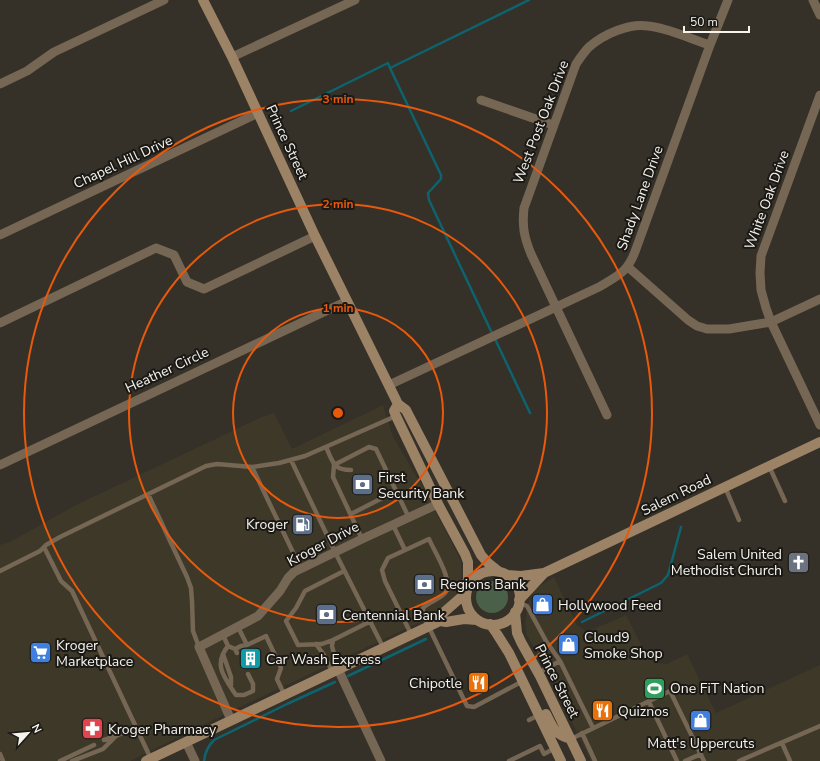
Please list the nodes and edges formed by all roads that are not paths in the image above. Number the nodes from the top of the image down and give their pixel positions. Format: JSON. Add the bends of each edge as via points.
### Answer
{"nodes":[{"id":1,"x":164,"y":0,"type":"edge"},
{"id":2,"x":203,"y":0,"type":"edge"},
{"id":3,"x":355,"y":0,"type":"edge"},
{"id":4,"x":728,"y":0,"type":"edge"},
{"id":5,"x":813,"y":0,"type":"edge"},
{"id":6,"x":820,"y":15,"type":"edge"},
{"id":7,"x":710,"y":45,"type":"junction"},
{"id":8,"x":232,"y":57,"type":"junction"},
{"id":9,"x":0,"y":84,"type":"edge"},
{"id":10,"x":820,"y":95,"type":"edge"},
{"id":11,"x":481,"y":100,"type":"dead end"},
{"id":12,"x":258,"y":113,"type":"junction"},
{"id":13,"x":553,"y":125,"type":"junction"},
{"id":14,"x":0,"y":236,"type":"edge"},
{"id":15,"x":315,"y":236,"type":"junction"},
{"id":16,"x":628,"y":267,"type":"junction"},
{"id":17,"x":820,"y":299,"type":"edge"},
{"id":18,"x":347,"y":301,"type":"junction"},
{"id":19,"x":556,"y":308,"type":"junction"},
{"id":20,"x":771,"y":322,"type":"junction"},
{"id":21,"x":0,"y":323,"type":"edge"},
{"id":22,"x":389,"y":385,"type":"junction"},
{"id":23,"x":398,"y":404,"type":"junction"},
{"id":24,"x":607,"y":415,"type":"dead end"},
{"id":25,"x":396,"y":416,"type":"junction"},
{"id":26,"x":820,"y":424,"type":"edge"},
{"id":27,"x":820,"y":442,"type":"edge"},
{"id":28,"x":326,"y":447,"type":"junction"},
{"id":29,"x":431,"y":458,"type":"junction"},
{"id":30,"x":292,"y":460,"type":"junction"},
{"id":31,"x":0,"y":464,"type":"edge"},
{"id":32,"x":334,"y":465,"type":"junction"},
{"id":33,"x":769,"y":466,"type":"junction"},
{"id":34,"x":252,"y":467,"type":"junction"},
{"id":35,"x":351,"y":470,"type":"dead end"},
{"id":36,"x":725,"y":487,"type":"junction"},
{"id":37,"x":396,"y":491,"type":"junction"},
{"id":38,"x":148,"y":494,"type":"junction"},
{"id":39,"x":785,"y":501,"type":"dead end"},
{"id":40,"x":438,"y":504,"type":"junction"},
{"id":41,"x":351,"y":514,"type":"junction"},
{"id":42,"x":409,"y":518,"type":"junction"},
{"id":43,"x":739,"y":520,"type":"dead end"},
{"id":44,"x":393,"y":525,"type":"junction"},
{"id":45,"x":362,"y":539,"type":"junction"},
{"id":46,"x":44,"y":547,"type":"junction"},
{"id":47,"x":406,"y":550,"type":"junction"},
{"id":48,"x":335,"y":552,"type":"junction"},
{"id":49,"x":301,"y":569,"type":"junction"},
{"id":50,"x":0,"y":571,"type":"edge"},
{"id":51,"x":344,"y":571,"type":"junction"},
{"id":52,"x":502,"y":573,"type":"junction"},
{"id":53,"x":544,"y":573,"type":"junction"},
{"id":54,"x":467,"y":590,"type":"junction"},
{"id":55,"x":518,"y":605,"type":"junction"},
{"id":56,"x":440,"y":620,"type":"junction"},
{"id":57,"x":477,"y":620,"type":"junction"},
{"id":58,"x":371,"y":621,"type":"junction"},
{"id":59,"x":490,"y":624,"type":"junction"},
{"id":60,"x":428,"y":626,"type":"junction"},
{"id":61,"x":238,"y":627,"type":"junction"},
{"id":62,"x":411,"y":634,"type":"junction"},
{"id":63,"x":223,"y":635,"type":"junction"},
{"id":64,"x":333,"y":640,"type":"junction"},
{"id":65,"x":316,"y":644,"type":"junction"},
{"id":66,"x":247,"y":645,"type":"junction"},
{"id":67,"x":228,"y":646,"type":"junction"},
{"id":68,"x":199,"y":647,"type":"junction"},
{"id":69,"x":383,"y":647,"type":"junction"},
{"id":70,"x":560,"y":660,"type":"junction"},
{"id":71,"x":335,"y":670,"type":"junction"},
{"id":72,"x":538,"y":673,"type":"junction"},
{"id":73,"x":248,"y":674,"type":"dead end"},
{"id":74,"x":523,"y":681,"type":"junction"},
{"id":75,"x":284,"y":694,"type":"junction"},
{"id":76,"x":530,"y":695,"type":"junction"},
{"id":77,"x":648,"y":702,"type":"junction"},
{"id":78,"x":539,"y":715,"type":"junction"},
{"id":79,"x":231,"y":720,"type":"junction"},
{"id":80,"x":529,"y":720,"type":"dead end"},
{"id":81,"x":820,"y":726,"type":"edge"},
{"id":82,"x":136,"y":727,"type":"junction"},
{"id":83,"x":593,"y":728,"type":"junction"},
{"id":84,"x":582,"y":734,"type":"junction"},
{"id":85,"x":116,"y":736,"type":"junction"},
{"id":86,"x":571,"y":739,"type":"junction"},
{"id":87,"x":104,"y":740,"type":"dead end"},
{"id":88,"x":186,"y":742,"type":"junction"},
{"id":89,"x":782,"y":743,"type":"junction"},
{"id":90,"x":94,"y":745,"type":"dead end"},
{"id":91,"x":555,"y":748,"type":"junction"},
{"id":92,"x":0,"y":754,"type":"edge"},
{"id":93,"x":544,"y":754,"type":"junction"},
{"id":94,"x":701,"y":754,"type":"junction"},
{"id":95,"x":546,"y":759,"type":"dead end"},
{"id":96,"x":148,"y":760,"type":"edge"},
{"id":97,"x":3,"y":761,"type":"edge"},
{"id":98,"x":60,"y":761,"type":"edge"},
{"id":99,"x":72,"y":761,"type":"edge"},
{"id":100,"x":195,"y":761,"type":"edge"},
{"id":101,"x":381,"y":761,"type":"edge"},
{"id":102,"x":509,"y":761,"type":"edge"},
{"id":103,"x":561,"y":761,"type":"edge"},
{"id":104,"x":581,"y":761,"type":"edge"},
{"id":105,"x":595,"y":761,"type":"edge"},
{"id":106,"x":677,"y":761,"type":"edge"},
{"id":107,"x":685,"y":761,"type":"edge"},
{"id":108,"x":704,"y":761,"type":"edge"},
{"id":109,"x":739,"y":761,"type":"edge"},
{"id":110,"x":790,"y":761,"type":"edge"}],
"edges":[{"from":1,"to":9,"type":"street","via":[[54,52],[27,71]]},
{"from":2,"to":8,"type":"main road","name":"Prince Street"},
{"from":3,"to":8,"type":"street"},
{"from":4,"to":7,"type":"street","name":"Shady Lane Drive"},
{"from":5,"to":6,"type":"street"},
{"from":7,"to":13,"type":"street","name":"West Post Oak Drive","via":[[648,26],[634,26],[601,38],[583,52],[576,64]]},
{"from":7,"to":16,"type":"street","name":"Shady Lane Drive"},
{"from":8,"to":12,"type":"main road","name":"Prince Street"},
{"from":10,"to":20,"type":"street","name":"White Oak Drive","via":[[761,256],[761,290]]},
{"from":11,"to":13,"type":"street"},
{"from":12,"to":14,"type":"street","name":"Chapel Hill Drive"},
{"from":12,"to":15,"type":"main road","name":"Prince Street"},
{"from":13,"to":19,"type":"street","name":"West Post Oak Drive","via":[[524,208],[522,221],[524,236],[531,254]]},
{"from":15,"to":18,"type":"main road","name":"Prince Street"},
{"from":15,"to":21,"type":"street","via":[[204,289],[187,282],[174,255],[156,248]]},
{"from":16,"to":19,"type":"street","name":"Shady Lane Drive","via":[[599,287]]},
{"from":16,"to":20,"type":"street","via":[[697,326],[719,330]]},
{"from":17,"to":20,"type":"street"},
{"from":18,"to":22,"type":"main road","name":"Prince Street"},
{"from":18,"to":31,"type":"street","name":"Heather Circle"},
{"from":19,"to":22,"type":"street","name":"Shady Lane Drive"},
{"from":19,"to":24,"type":"street","name":"West Post Oak Drive"},
{"from":20,"to":26,"type":"street","name":"White Oak Drive"},
{"from":22,"to":23,"type":"main road","name":"Prince Street"},
{"from":23,"to":25,"type":"main road","via":[[394,411]]},
{"from":23,"to":29,"type":"main road","name":"Prince Street","via":[[406,410]]},
{"from":25,"to":28,"type":"lane"},
{"from":25,"to":29,"type":"main road","name":"Prince Street","via":[[403,416],[423,452]]},
{"from":25,"to":40,"type":"main road"},
{"from":27,"to":33,"type":"main road","name":"Salem Road"},
{"from":28,"to":30,"type":"lane"},
{"from":28,"to":32,"type":"lane"},
{"from":29,"to":52,"type":"main road","name":"Prince Street","via":[[482,555]]},
{"from":30,"to":34,"type":"lane"},
{"from":30,"to":48,"type":"lane"},
{"from":32,"to":35,"type":"lane"},
{"from":32,"to":37,"type":"lane","via":[[369,448],[376,449]]},
{"from":32,"to":41,"type":"lane","via":[[334,478]]},
{"from":33,"to":36,"type":"main road","name":"Salem Road"},
{"from":33,"to":39,"type":"lane"},
{"from":34,"to":38,"type":"lane","via":[[218,464],[206,466]]},
{"from":34,"to":49,"type":"lane"},
{"from":36,"to":43,"type":"lane"},
{"from":36,"to":53,"type":"main road","name":"Salem Road"},
{"from":37,"to":41,"type":"lane"},
{"from":37,"to":42,"type":"lane"},
{"from":38,"to":46,"type":"lane"},
{"from":38,"to":68,"type":"lane","via":[[187,577],[192,600],[193,631]]},
{"from":40,"to":42,"type":"street","name":"Kroger Drive"},
{"from":40,"to":54,"type":"main road","via":[[468,562]]},
{"from":41,"to":45,"type":"lane"},
{"from":42,"to":44,"type":"street","name":"Kroger Drive"},
{"from":44,"to":45,"type":"street","name":"Kroger Drive"},
{"from":44,"to":47,"type":"lane"},
{"from":45,"to":48,"type":"street","name":"Kroger Drive"},
{"from":46,"to":50,"type":"lane"},
{"from":46,"to":82,"type":"lane","via":[[61,580],[72,591]]},
{"from":47,"to":60,"type":"lane","via":[[429,540],[448,579],[445,594],[423,608]]},
{"from":47,"to":62,"type":"lane","via":[[388,558],[382,570]]},
{"from":48,"to":49,"type":"street","name":"Kroger Drive"},
{"from":48,"to":51,"type":"lane"},
{"from":49,"to":61,"type":"street","name":"Kroger Drive","via":[[288,578],[262,613]]},
{"from":51,"to":58,"type":"lane"},
{"from":51,"to":65,"type":"lane","via":[[305,591],[286,621],[298,645]]},
{"from":52,"to":53,"type":"main road","name":"Salem Road","via":[[520,576]]},
{"from":52,"to":54,"type":"main road","via":[[487,571],[477,575]]},
{"from":52,"to":55,"type":"main road","via":[[511,578],[516,586]]},
{"from":53,"to":55,"type":"main road","name":"Salem Road"},
{"from":54,"to":56,"type":"main road","via":[[442,614]]},
{"from":54,"to":57,"type":"main road","via":[[465,598],[468,608]]},
{"from":55,"to":59,"type":"main road","via":[[504,622]]},
{"from":55,"to":70,"type":"lane","via":[[528,606],[546,641]]},
{"from":55,"to":72,"type":"main road","name":"Prince Street","via":[[517,630]]},
{"from":56,"to":57,"type":"main road"},
{"from":56,"to":60,"type":"main road"},
{"from":57,"to":59,"type":"main road"},
{"from":58,"to":64,"type":"lane"},
{"from":58,"to":69,"type":"lane"},
{"from":59,"to":74,"type":"main road","via":[[505,644]]},
{"from":60,"to":62,"type":"main road"},
{"from":60,"to":74,"type":"lane","via":[[470,708]]},
{"from":61,"to":63,"type":"street","name":"Kroger Drive"},
{"from":61,"to":66,"type":"lane"},
{"from":62,"to":69,"type":"main road"},
{"from":63,"to":67,"type":"lane"},
{"from":63,"to":68,"type":"street","name":"Kroger Drive"},
{"from":64,"to":65,"type":"lane"},
{"from":64,"to":71,"type":"lane"},
{"from":65,"to":71,"type":"lane"},
{"from":66,"to":67,"type":"lane","via":[[236,651]]},
{"from":66,"to":75,"type":"lane","via":[[266,636],[281,668],[277,680]]},
{"from":67,"to":73,"type":"lane","via":[[220,662],[236,695],[253,691]]},
{"from":68,"to":79,"type":"street"},
{"from":69,"to":71,"type":"main road"},
{"from":70,"to":72,"type":"lane"},
{"from":70,"to":83,"type":"lane"},
{"from":71,"to":75,"type":"main road"},
{"from":71,"to":101,"type":"street"},
{"from":72,"to":86,"type":"main road","name":"Prince Street"},
{"from":74,"to":76,"type":"main road"},
{"from":75,"to":79,"type":"main road"},
{"from":76,"to":78,"type":"main road"},
{"from":76,"to":86,"type":"main road","via":[[539,700],[554,729],[561,736]]},
{"from":77,"to":83,"type":"lane"},
{"from":77,"to":94,"type":"lane","via":[[670,692]]},
{"from":77,"to":106,"type":"lane"},
{"from":78,"to":80,"type":"lane"},
{"from":78,"to":91,"type":"main road"},
{"from":79,"to":88,"type":"main road"},
{"from":81,"to":89,"type":"lane"},
{"from":82,"to":85,"type":"lane"},
{"from":82,"to":96,"type":"lane"},
{"from":83,"to":84,"type":"lane"},
{"from":84,"to":86,"type":"lane"},
{"from":84,"to":105,"type":"lane"},
{"from":85,"to":87,"type":"lane"},
{"from":85,"to":99,"type":"lane","via":[[103,749]]},
{"from":86,"to":104,"type":"main road","name":"Prince Street"},
{"from":88,"to":96,"type":"main road"},
{"from":88,"to":100,"type":"street"},
{"from":89,"to":109,"type":"lane"},
{"from":89,"to":110,"type":"lane"},
{"from":90,"to":98,"type":"lane"},
{"from":91,"to":93,"type":"lane"},
{"from":91,"to":103,"type":"main road"},
{"from":92,"to":97,"type":"lane"},
{"from":93,"to":95,"type":"lane"},
{"from":93,"to":102,"type":"lane","via":[[540,746]]},
{"from":94,"to":107,"type":"lane"},
{"from":94,"to":108,"type":"lane"}]}
